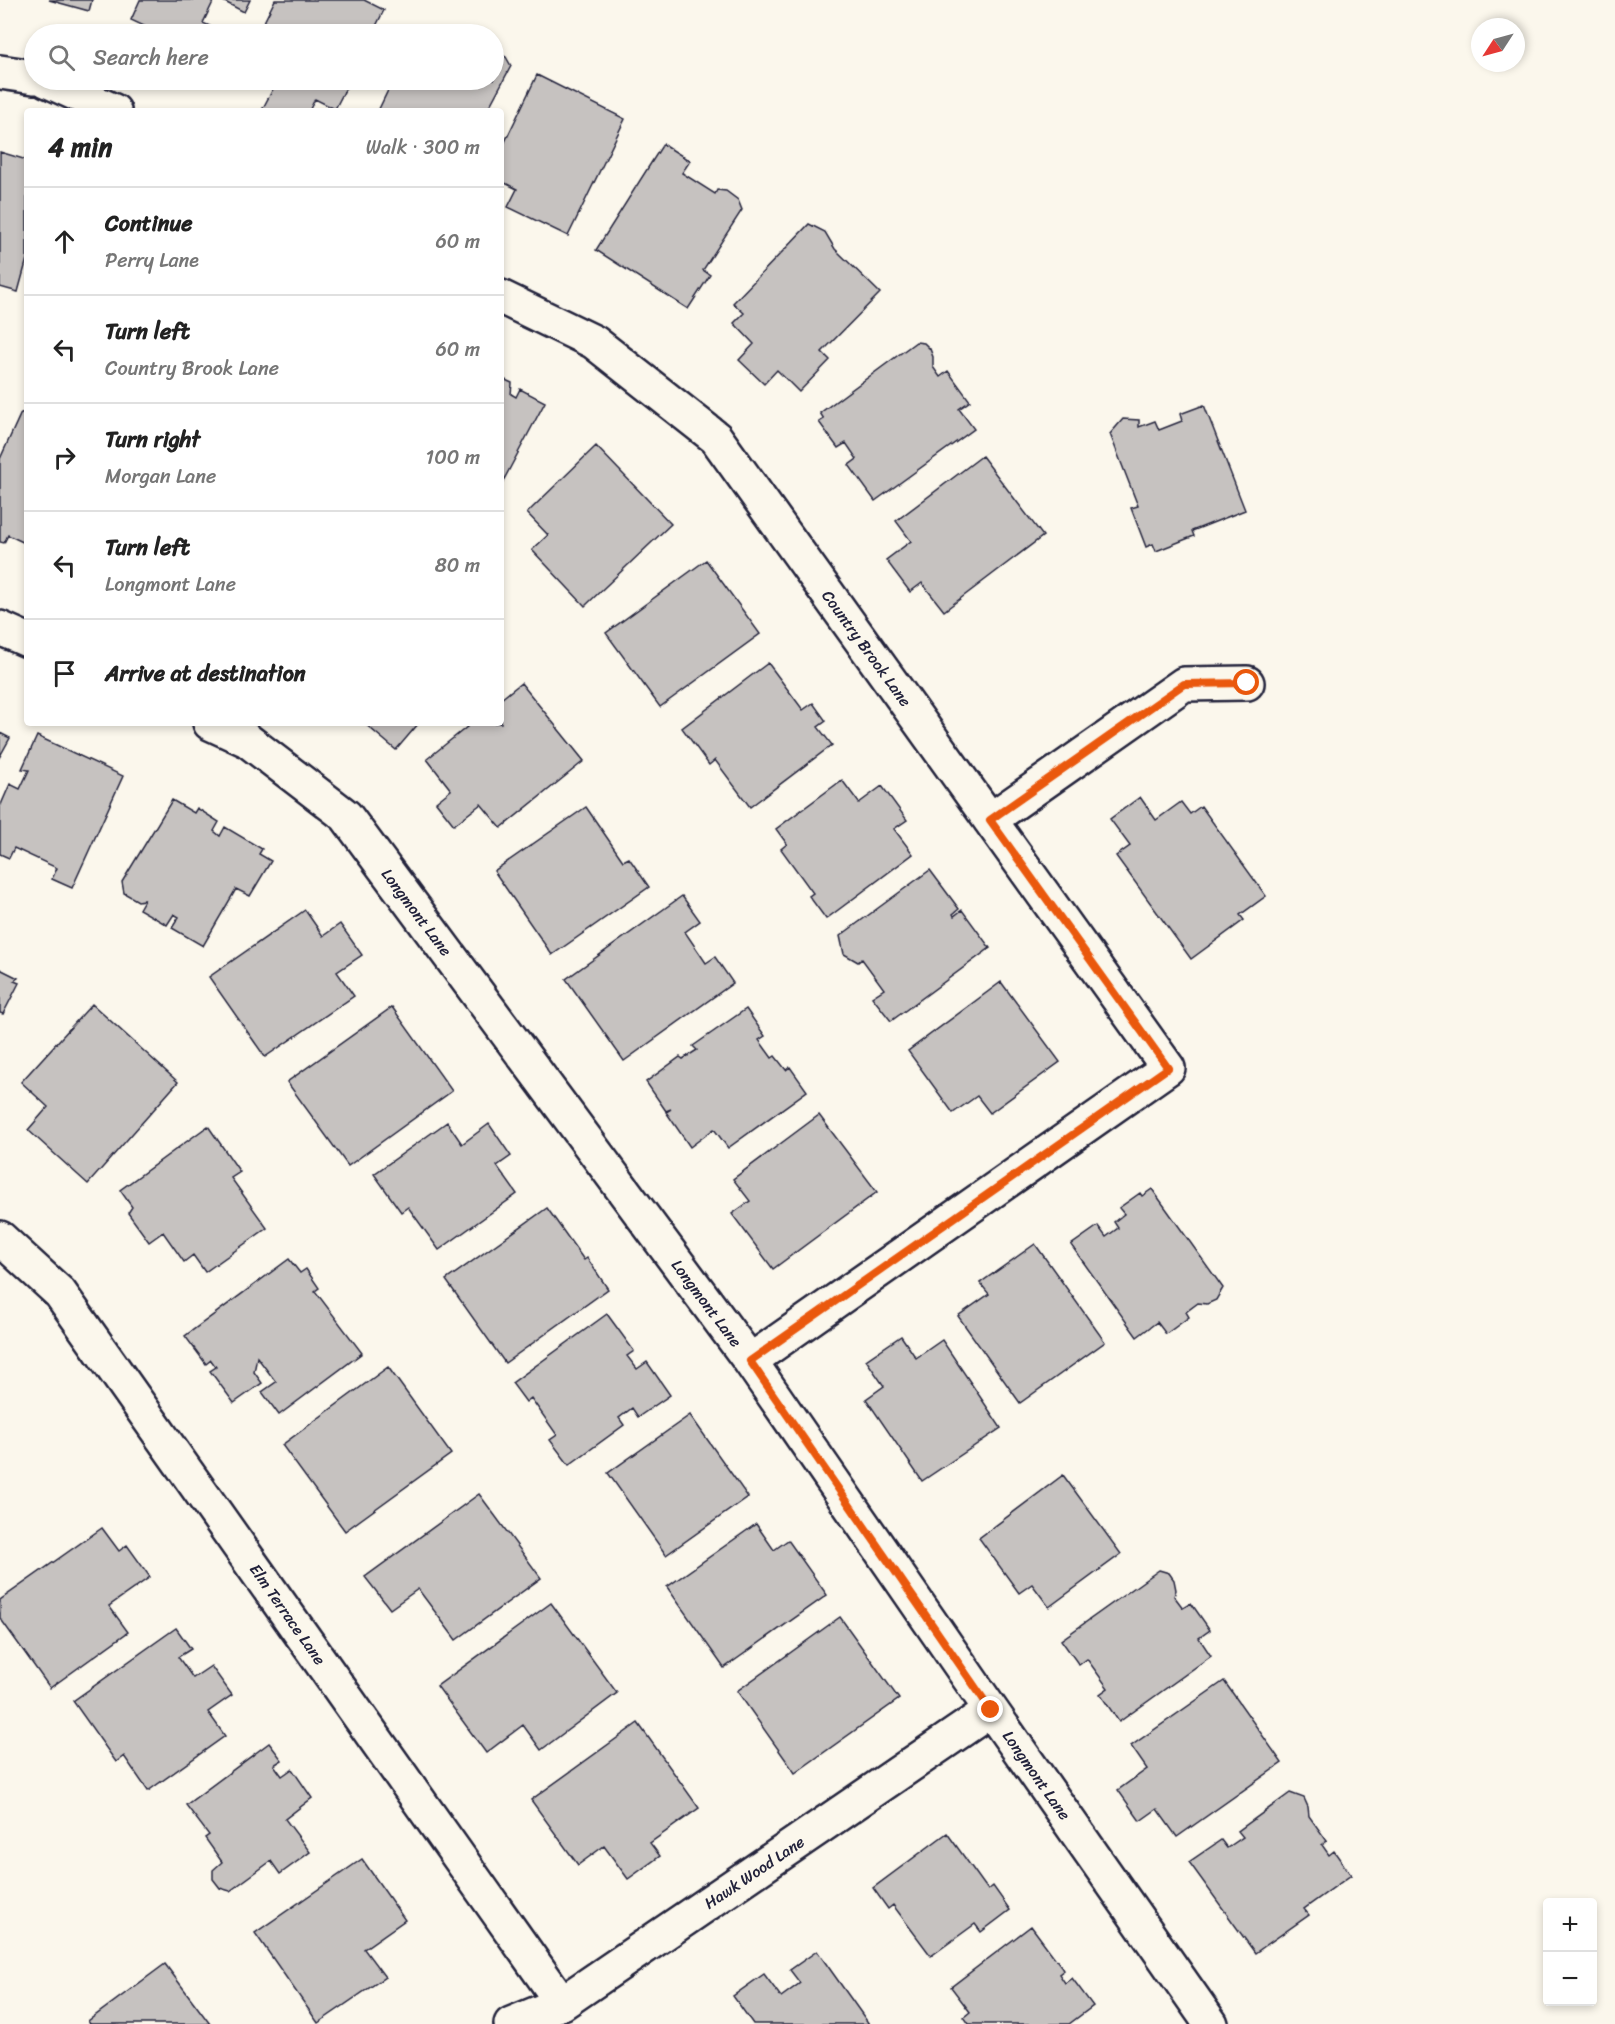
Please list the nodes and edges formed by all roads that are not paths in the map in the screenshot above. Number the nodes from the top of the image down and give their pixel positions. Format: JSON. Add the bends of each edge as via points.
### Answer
{"nodes":[{"id":1,"x":0,"y":72,"type":"edge"},
{"id":2,"x":24,"y":76,"type":"edge"},
{"id":3,"x":68,"y":90,"type":"edge"},
{"id":4,"x":107,"y":108,"type":"edge"},
{"id":5,"x":504,"y":298,"type":"edge"},
{"id":6,"x":0,"y":628,"type":"edge"},
{"id":7,"x":24,"y":639,"type":"edge"},
{"id":8,"x":1247,"y":683,"type":"dead end"},
{"id":9,"x":217,"y":726,"type":"edge"},
{"id":10,"x":990,"y":820,"type":"junction"},
{"id":11,"x":0,"y":1238,"type":"edge"},
{"id":12,"x":750,"y":1361,"type":"junction"},
{"id":13,"x":991,"y":1710,"type":"junction"},
{"id":14,"x":562,"y":2002,"type":"junction"},
{"id":15,"x":511,"y":2024,"type":"edge"},
{"id":16,"x":1211,"y":2024,"type":"edge"}],
"edges":[{"from":1,"to":2,"type":"street"},
{"from":3,"to":4,"type":"street"},
{"from":5,"to":10,"type":"street","name":"Country Brook Lane","via":[[594,342],[716,438]]},
{"from":6,"to":7,"type":"street"},
{"from":8,"to":10,"type":"street","via":[[1184,684]]},
{"from":9,"to":12,"type":"street","name":"Longmont Lane","via":[[247,740],[346,816]]},
{"from":10,"to":12,"type":"street","name":"Country Brook Lane","via":[[1168,1068]]},
{"from":11,"to":14,"type":"street","name":"Elm Terrace Lane","via":[[60,1293]]},
{"from":12,"to":13,"type":"street","name":"Longmont Lane"},
{"from":13,"to":14,"type":"street","name":"Hawk Wood Lane"},
{"from":13,"to":16,"type":"street","name":"Longmont Lane"},
{"from":14,"to":15,"type":"street","name":"Hawk Wood Lane"}]}
